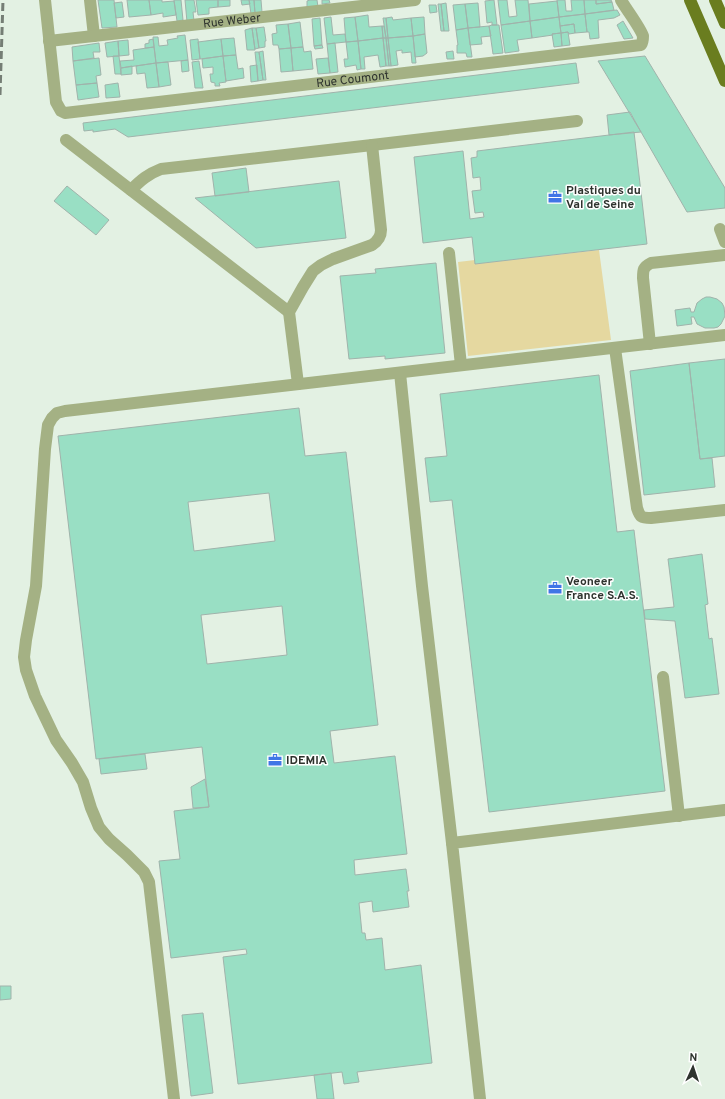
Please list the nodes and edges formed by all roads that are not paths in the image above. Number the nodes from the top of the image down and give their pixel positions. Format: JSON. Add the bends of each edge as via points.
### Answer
{"nodes":[{"id":1,"x":45,"y":0,"type":"edge"},
{"id":2,"x":90,"y":0,"type":"edge"},
{"id":3,"x":415,"y":0,"type":"edge"},
{"id":4,"x":621,"y":0,"type":"edge"},
{"id":5,"x":690,"y":0,"type":"edge"},
{"id":6,"x":715,"y":0,"type":"edge"},
{"id":7,"x":725,"y":23,"type":"edge"},
{"id":8,"x":94,"y":36,"type":"junction"},
{"id":9,"x":49,"y":41,"type":"junction"},
{"id":10,"x":725,"y":81,"type":"edge"},
{"id":11,"x":577,"y":121,"type":"dead end"},
{"id":12,"x":66,"y":140,"type":"dead end"},
{"id":13,"x":372,"y":145,"type":"junction"},
{"id":14,"x":131,"y":190,"type":"junction"},
{"id":15,"x":720,"y":229,"type":"dead end"},
{"id":16,"x":725,"y":242,"type":"edge"},
{"id":17,"x":449,"y":253,"type":"dead end"},
{"id":18,"x":725,"y":255,"type":"edge"},
{"id":19,"x":289,"y":312,"type":"junction"},
{"id":20,"x":725,"y":335,"type":"edge"},
{"id":21,"x":650,"y":344,"type":"junction"},
{"id":22,"x":615,"y":348,"type":"junction"},
{"id":23,"x":461,"y":365,"type":"junction"},
{"id":24,"x":400,"y":373,"type":"junction"},
{"id":25,"x":298,"y":384,"type":"junction"},
{"id":26,"x":725,"y":510,"type":"edge"},
{"id":27,"x":663,"y":677,"type":"dead end"},
{"id":28,"x":725,"y":810,"type":"edge"},
{"id":29,"x":679,"y":816,"type":"junction"},
{"id":30,"x":452,"y":843,"type":"junction"},
{"id":31,"x":174,"y":1099,"type":"edge"},
{"id":32,"x":480,"y":1099,"type":"edge"}],
"edges":[{"from":1,"to":9,"type":"street"},
{"from":2,"to":8,"type":"street"},
{"from":3,"to":8,"type":"street","name":"Rue Weber"},
{"from":4,"to":9,"type":"street","name":"Rue Coumont","via":[[641,31],[643,42],[640,45],[71,113],[61,111],[56,102]]},
{"from":5,"to":10,"type":"main road"},
{"from":6,"to":7,"type":"main road"},
{"from":8,"to":9,"type":"street","name":"Rue Weber"},
{"from":11,"to":13,"type":"street"},
{"from":12,"to":14,"type":"street"},
{"from":13,"to":14,"type":"street","via":[[161,168],[150,173]]},
{"from":13,"to":19,"type":"street","via":[[381,236],[372,245],[333,259],[313,271]]},
{"from":14,"to":19,"type":"street"},
{"from":15,"to":16,"type":"street"},
{"from":17,"to":23,"type":"street"},
{"from":18,"to":21,"type":"street","via":[[651,263],[646,266],[643,278]]},
{"from":19,"to":25,"type":"street"},
{"from":20,"to":21,"type":"street"},
{"from":21,"to":22,"type":"street"},
{"from":22,"to":23,"type":"street"},
{"from":22,"to":26,"type":"street","via":[[640,515],[651,518]]},
{"from":23,"to":24,"type":"street"},
{"from":24,"to":25,"type":"street"},
{"from":24,"to":30,"type":"street"},
{"from":25,"to":31,"type":"street","via":[[65,411],[57,413],[48,425],[36,586],[24,657],[26,670],[56,740],[83,782],[99,826],[108,839],[144,872],[149,882]]},
{"from":27,"to":29,"type":"street"},
{"from":28,"to":29,"type":"street"},
{"from":29,"to":30,"type":"street"},
{"from":30,"to":32,"type":"street"}]}
